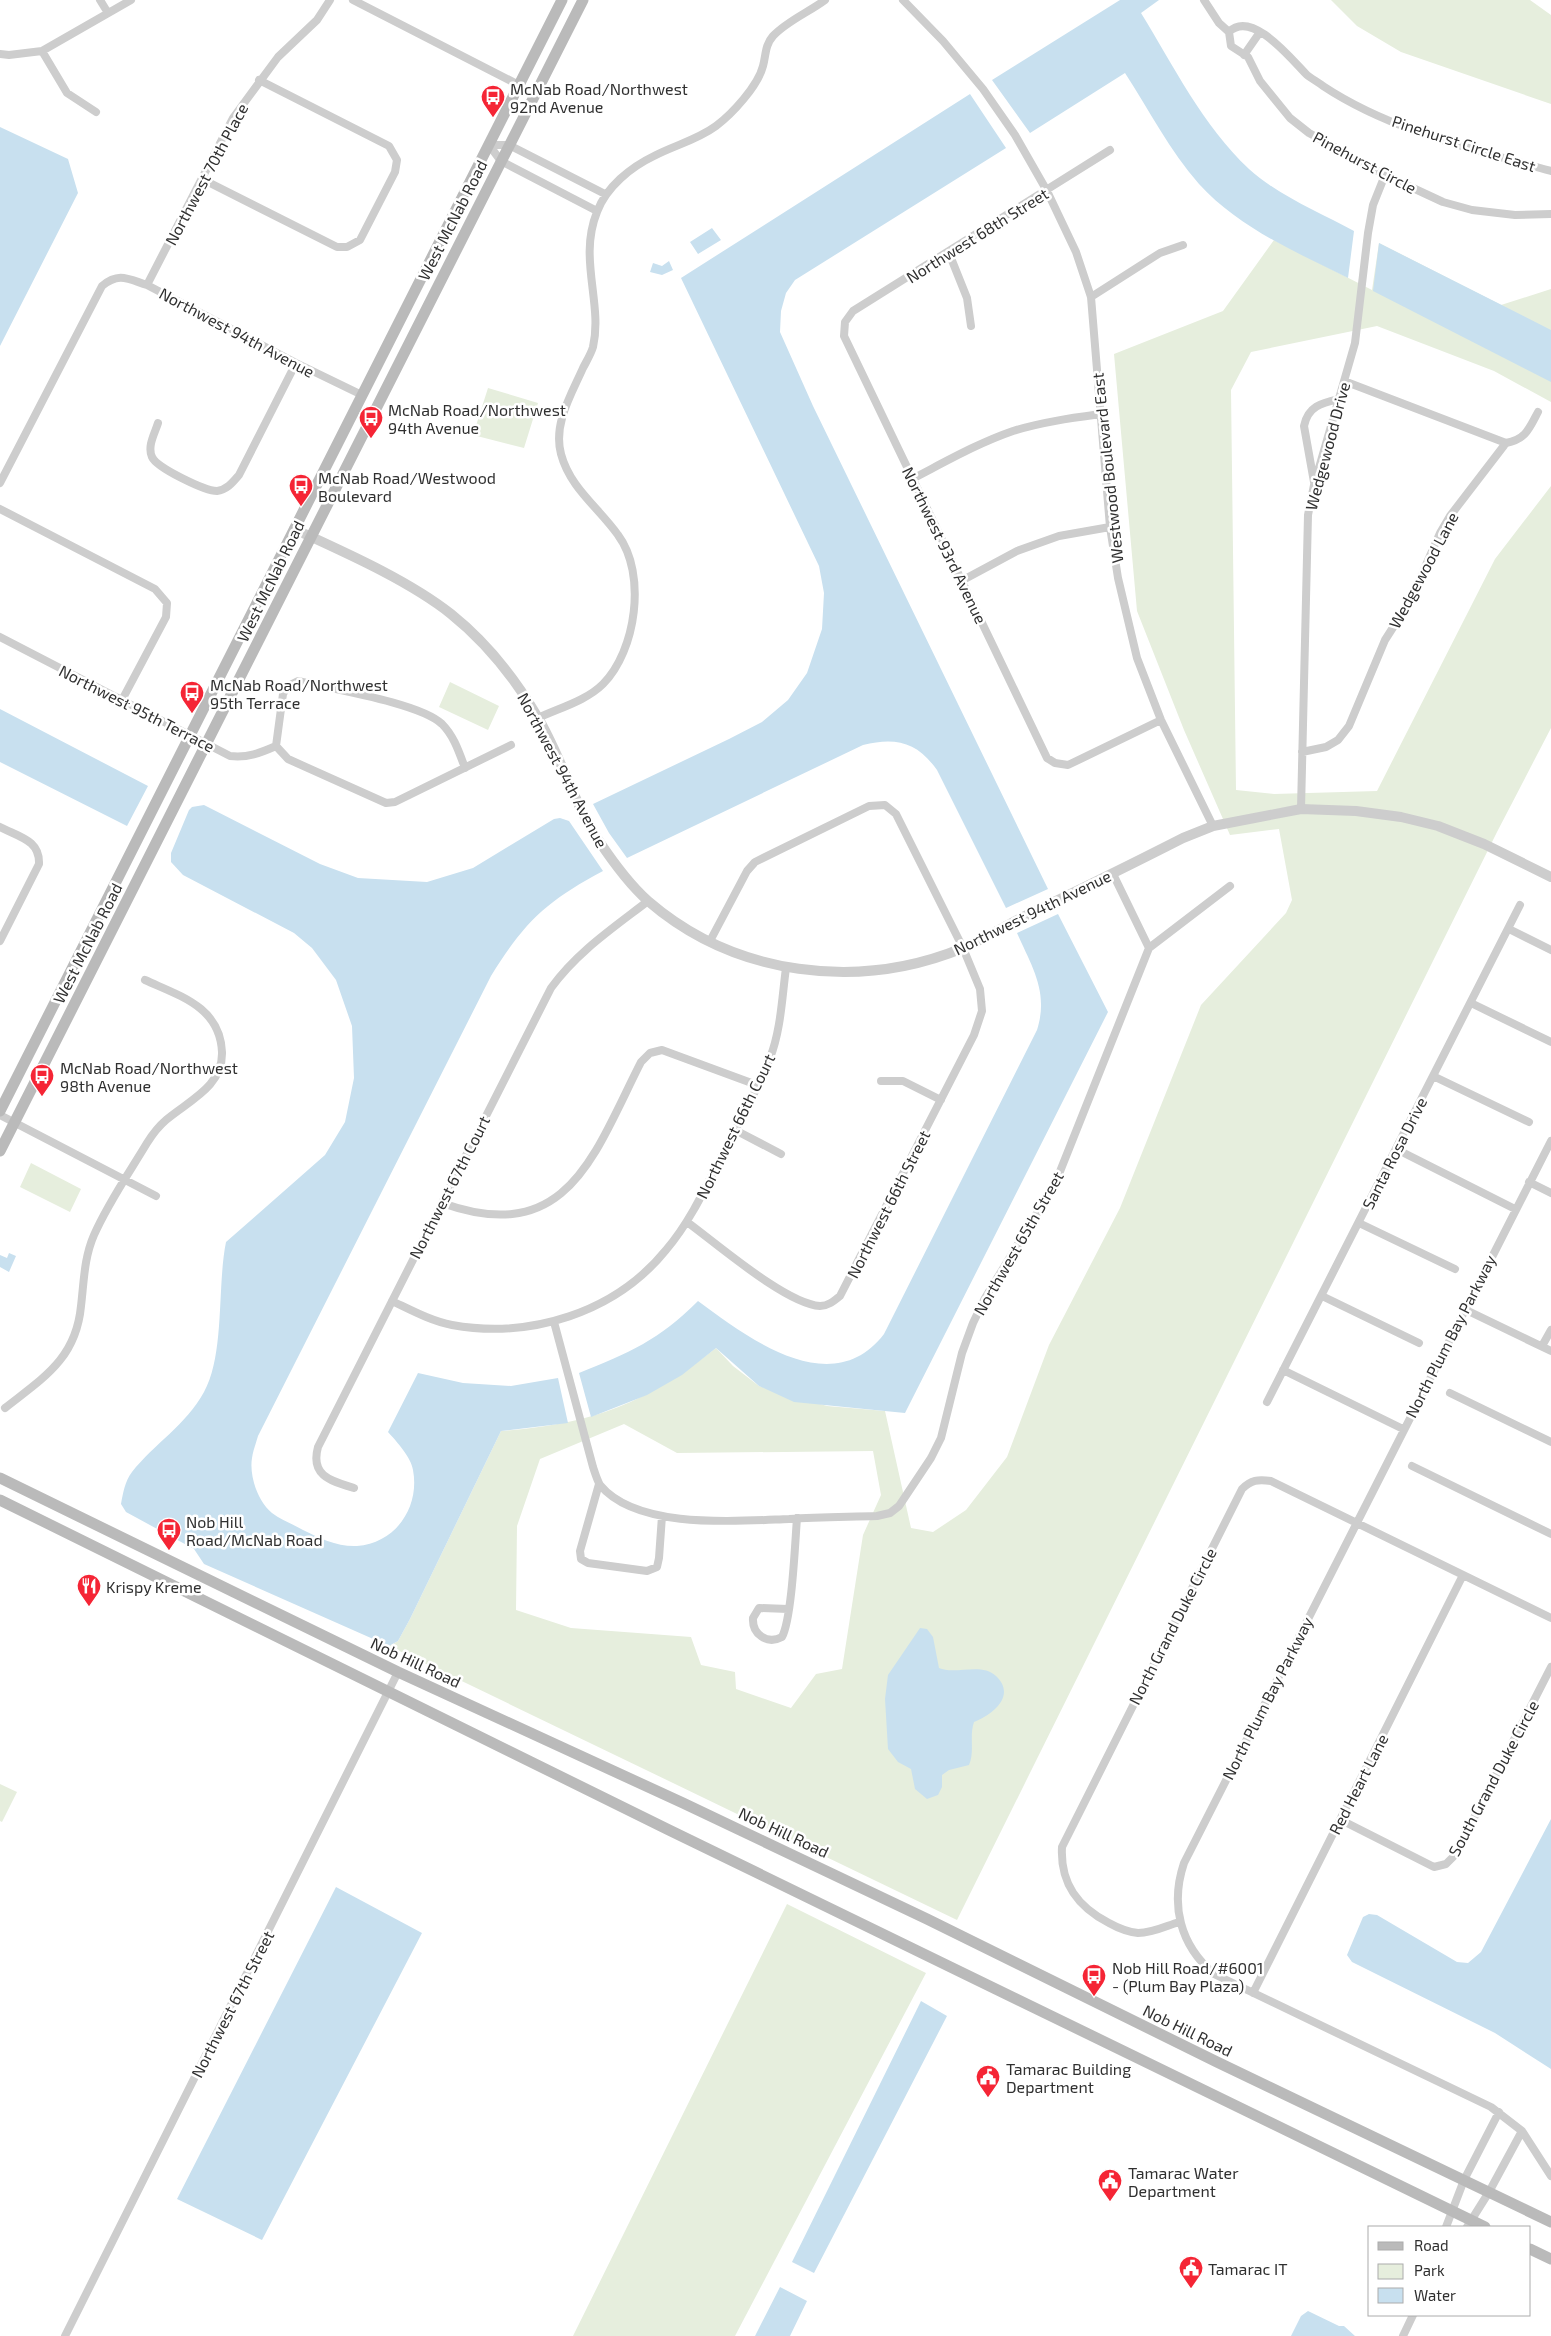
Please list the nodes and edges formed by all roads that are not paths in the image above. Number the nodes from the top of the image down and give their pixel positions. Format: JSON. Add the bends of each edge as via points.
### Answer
{"nodes":[{"id":1,"x":100,"y":0,"type":"edge"},
{"id":2,"x":131,"y":0,"type":"edge"},
{"id":3,"x":330,"y":0,"type":"edge"},
{"id":4,"x":353,"y":0,"type":"edge"},
{"id":5,"x":562,"y":0,"type":"edge"},
{"id":6,"x":583,"y":0,"type":"edge"},
{"id":7,"x":825,"y":0,"type":"edge"},
{"id":8,"x":902,"y":0,"type":"edge"},
{"id":9,"x":1204,"y":0,"type":"edge"},
{"id":10,"x":108,"y":13,"type":"junction"},
{"id":11,"x":1228,"y":32,"type":"junction"},
{"id":12,"x":1260,"y":32,"type":"junction"},
{"id":13,"x":42,"y":51,"type":"junction"},
{"id":14,"x":0,"y":54,"type":"edge"},
{"id":15,"x":1244,"y":56,"type":"junction"},
{"id":16,"x":260,"y":80,"type":"junction"},
{"id":17,"x":519,"y":85,"type":"junction"},
{"id":18,"x":96,"y":112,"type":"dead end"},
{"id":19,"x":489,"y":145,"type":"junction"},
{"id":20,"x":509,"y":145,"type":"junction"},
{"id":21,"x":1110,"y":150,"type":"dead end"},
{"id":22,"x":501,"y":161,"type":"junction"},
{"id":23,"x":1551,"y":171,"type":"edge"},
{"id":24,"x":1385,"y":175,"type":"junction"},
{"id":25,"x":202,"y":179,"type":"junction"},
{"id":26,"x":1047,"y":191,"type":"junction"},
{"id":27,"x":605,"y":194,"type":"junction"},
{"id":28,"x":597,"y":211,"type":"junction"},
{"id":29,"x":1551,"y":214,"type":"edge"},
{"id":30,"x":1183,"y":246,"type":"dead end"},
{"id":31,"x":949,"y":253,"type":"junction"},
{"id":32,"x":147,"y":285,"type":"junction"},
{"id":33,"x":1091,"y":297,"type":"junction"},
{"id":34,"x":845,"y":322,"type":"joint"},
{"id":35,"x":971,"y":326,"type":"dead end"},
{"id":36,"x":296,"y":363,"type":"junction"},
{"id":37,"x":1344,"y":381,"type":"junction"},
{"id":38,"x":362,"y":395,"type":"junction"},
{"id":39,"x":1339,"y":399,"type":"junction"},
{"id":40,"x":1538,"y":412,"type":"dead end"},
{"id":41,"x":1101,"y":414,"type":"junction"},
{"id":42,"x":158,"y":423,"type":"dead end"},
{"id":43,"x":1506,"y":443,"type":"junction"},
{"id":44,"x":912,"y":479,"type":"junction"},
{"id":45,"x":0,"y":483,"type":"edge"},
{"id":46,"x":1314,"y":485,"type":"junction"},
{"id":47,"x":0,"y":509,"type":"edge"},
{"id":48,"x":1110,"y":527,"type":"junction"},
{"id":49,"x":294,"y":529,"type":"junction"},
{"id":50,"x":310,"y":536,"type":"junction"},
{"id":51,"x":962,"y":580,"type":"junction"},
{"id":52,"x":0,"y":638,"type":"edge"},
{"id":53,"x":122,"y":700,"type":"junction"},
{"id":54,"x":538,"y":718,"type":"junction"},
{"id":55,"x":1161,"y":720,"type":"junction"},
{"id":56,"x":190,"y":735,"type":"junction"},
{"id":57,"x":207,"y":744,"type":"junction"},
{"id":58,"x":276,"y":746,"type":"junction"},
{"id":59,"x":512,"y":746,"type":"dead end"},
{"id":60,"x":1302,"y":752,"type":"junction"},
{"id":61,"x":465,"y":768,"type":"junction"},
{"id":62,"x":1301,"y":808,"type":"junction"},
{"id":63,"x":1213,"y":826,"type":"junction"},
{"id":64,"x":0,"y":827,"type":"edge"},
{"id":65,"x":1113,"y":874,"type":"junction"},
{"id":66,"x":1551,"y":877,"type":"edge"},
{"id":67,"x":1230,"y":886,"type":"dead end"},
{"id":68,"x":648,"y":901,"type":"junction"},
{"id":69,"x":1520,"y":905,"type":"dead end"},
{"id":70,"x":1509,"y":929,"type":"junction"},
{"id":71,"x":0,"y":941,"type":"edge"},
{"id":72,"x":710,"y":942,"type":"junction"},
{"id":73,"x":963,"y":948,"type":"junction"},
{"id":74,"x":1148,"y":948,"type":"junction"},
{"id":75,"x":1551,"y":950,"type":"edge"},
{"id":76,"x":786,"y":968,"type":"junction"},
{"id":77,"x":145,"y":980,"type":"dead end"},
{"id":78,"x":1471,"y":1003,"type":"junction"},
{"id":79,"x":1551,"y":1042,"type":"edge"},
{"id":80,"x":1433,"y":1076,"type":"junction"},
{"id":81,"x":881,"y":1081,"type":"dead end"},
{"id":82,"x":757,"y":1085,"type":"junction"},
{"id":83,"x":941,"y":1100,"type":"junction"},
{"id":84,"x":0,"y":1110,"type":"edge"},
{"id":85,"x":0,"y":1115,"type":"edge"},
{"id":86,"x":14,"y":1122,"type":"junction"},
{"id":87,"x":1528,"y":1122,"type":"dead end"},
{"id":88,"x":735,"y":1130,"type":"junction"},
{"id":89,"x":1551,"y":1141,"type":"edge"},
{"id":90,"x":1396,"y":1149,"type":"junction"},
{"id":91,"x":0,"y":1151,"type":"edge"},
{"id":92,"x":780,"y":1154,"type":"dead end"},
{"id":93,"x":126,"y":1180,"type":"junction"},
{"id":94,"x":1529,"y":1182,"type":"junction"},
{"id":95,"x":1551,"y":1193,"type":"edge"},
{"id":96,"x":156,"y":1196,"type":"dead end"},
{"id":97,"x":442,"y":1203,"type":"junction"},
{"id":98,"x":1515,"y":1209,"type":"junction"},
{"id":99,"x":687,"y":1222,"type":"junction"},
{"id":100,"x":1359,"y":1223,"type":"junction"},
{"id":101,"x":1455,"y":1269,"type":"dead end"},
{"id":102,"x":1322,"y":1296,"type":"junction"},
{"id":103,"x":392,"y":1301,"type":"junction"},
{"id":104,"x":1464,"y":1309,"type":"junction"},
{"id":105,"x":554,"y":1322,"type":"junction"},
{"id":106,"x":1551,"y":1330,"type":"edge"},
{"id":107,"x":1419,"y":1343,"type":"dead end"},
{"id":108,"x":1542,"y":1346,"type":"junction"},
{"id":109,"x":1551,"y":1351,"type":"edge"},
{"id":110,"x":1283,"y":1370,"type":"junction"},
{"id":111,"x":1450,"y":1393,"type":"dead end"},
{"id":112,"x":1267,"y":1402,"type":"dead end"},
{"id":113,"x":5,"y":1408,"type":"dead end"},
{"id":114,"x":1403,"y":1429,"type":"junction"},
{"id":115,"x":1551,"y":1442,"type":"edge"},
{"id":116,"x":1412,"y":1466,"type":"dead end"},
{"id":117,"x":0,"y":1478,"type":"edge"},
{"id":118,"x":600,"y":1484,"type":"junction"},
{"id":119,"x":354,"y":1488,"type":"dead end"},
{"id":120,"x":0,"y":1500,"type":"edge"},
{"id":121,"x":662,"y":1516,"type":"junction"},
{"id":122,"x":797,"y":1518,"type":"junction"},
{"id":123,"x":1356,"y":1522,"type":"junction"},
{"id":124,"x":1551,"y":1534,"type":"edge"},
{"id":125,"x":1463,"y":1575,"type":"junction"},
{"id":126,"x":788,"y":1609,"type":"junction"},
{"id":127,"x":1551,"y":1618,"type":"edge"},
{"id":128,"x":1551,"y":1667,"type":"edge"},
{"id":129,"x":398,"y":1672,"type":"junction"},
{"id":130,"x":388,"y":1693,"type":"junction"},
{"id":131,"x":1341,"y":1820,"type":"junction"},
{"id":132,"x":1179,"y":1922,"type":"junction"},
{"id":133,"x":1252,"y":1993,"type":"junction"},
{"id":134,"x":1499,"y":2112,"type":"junction"},
{"id":135,"x":1522,"y":2131,"type":"junction"},
{"id":136,"x":1551,"y":2176,"type":"edge"},
{"id":137,"x":1464,"y":2180,"type":"junction"},
{"id":138,"x":1489,"y":2192,"type":"junction"},
{"id":139,"x":1453,"y":2212,"type":"junction"},
{"id":140,"x":1551,"y":2222,"type":"edge"},
{"id":141,"x":1468,"y":2224,"type":"edge"},
{"id":142,"x":1446,"y":2226,"type":"edge"},
{"id":143,"x":1531,"y":2249,"type":"edge"},
{"id":144,"x":1551,"y":2259,"type":"edge"},
{"id":145,"x":1413,"y":2316,"type":"edge"},
{"id":146,"x":65,"y":2336,"type":"edge"},
{"id":147,"x":1403,"y":2336,"type":"edge"}],
"edges":[{"from":1,"to":10,"type":"street"},
{"from":2,"to":10,"type":"street"},
{"from":3,"to":16,"type":"street","name":"Northwest 70th Place","via":[[317,20],[278,57]]},
{"from":4,"to":17,"type":"street"},
{"from":5,"to":17,"type":"main road","name":"West McNab Road"},
{"from":6,"to":20,"type":"main road","name":"West McNab Road"},
{"from":7,"to":27,"type":"street","via":[[772,38],[755,82],[740,103],[716,126],[688,143],[654,155],[634,167]]},
{"from":8,"to":26,"type":"street","name":"Westwood Boulevard East","via":[[943,41],[983,89],[1015,135]]},
{"from":9,"to":11,"type":"street","name":"Pinehurst Circle"},
{"from":10,"to":13,"type":"street"},
{"from":11,"to":12,"type":"street","name":"Pinehurst Circle East","via":[[1234,26],[1242,26]]},
{"from":11,"to":15,"type":"street","name":"Pinehurst Circle","via":[[1230,46]]},
{"from":12,"to":15,"type":"street"},
{"from":12,"to":23,"type":"street","name":"Pinehurst Circle East","via":[[1272,39],[1309,76],[1359,106],[1407,128]]},
{"from":13,"to":14,"type":"street"},
{"from":13,"to":18,"type":"street","via":[[67,93]]},
{"from":15,"to":24,"type":"street","name":"Pinehurst Circle","via":[[1254,65],[1260,81],[1290,118],[1308,133]]},
{"from":16,"to":25,"type":"street","name":"Northwest 70th Place","via":[[233,118]]},
{"from":16,"to":25,"type":"street","via":[[389,146],[397,160],[395,172],[360,240],[347,247],[337,247]]},
{"from":17,"to":19,"type":"main road","name":"West McNab Road"},
{"from":19,"to":20,"type":"street"},
{"from":19,"to":22,"type":"street"},
{"from":19,"to":38,"type":"main road","name":"West McNab Road"},
{"from":20,"to":22,"type":"main road","name":"West McNab Road"},
{"from":20,"to":27,"type":"street"},
{"from":21,"to":26,"type":"street","name":"Northwest 68th Street"},
{"from":22,"to":28,"type":"street"},
{"from":22,"to":50,"type":"main road","name":"West McNab Road"},
{"from":24,"to":29,"type":"street","name":"Pinehurst Circle","via":[[1442,202],[1472,210],[1515,215]]},
{"from":24,"to":37,"type":"street","name":"Wedgewood Drive","via":[[1373,205],[1355,343]]},
{"from":25,"to":32,"type":"street","name":"Northwest 70th Place"},
{"from":26,"to":31,"type":"street","name":"Northwest 68th Street"},
{"from":26,"to":33,"type":"street","name":"Westwood Boulevard East","via":[[1076,252]]},
{"from":27,"to":28,"type":"street"},
{"from":28,"to":54,"type":"street","via":[[589,251],[595,327],[593,349],[564,408],[559,430],[560,452],[575,486],[620,537],[635,587],[634,616],[616,667],[602,685],[583,698]]},
{"from":30,"to":33,"type":"street","via":[[1160,252]]},
{"from":31,"to":34,"type":"street","name":"Northwest 68th Street","via":[[853,311]]},
{"from":31,"to":35,"type":"street","via":[[967,298]]},
{"from":32,"to":36,"type":"street","name":"Northwest 94th Avenue"},
{"from":32,"to":45,"type":"street","name":"Northwest 94th Avenue","via":[[123,277],[111,279],[102,286]]},
{"from":33,"to":41,"type":"street","name":"Westwood Boulevard East"},
{"from":34,"to":44,"type":"street","name":"Northwest 93rd Avenue","via":[[844,336]]},
{"from":36,"to":38,"type":"street","name":"Northwest 94th Avenue"},
{"from":36,"to":42,"type":"street","via":[[239,475],[227,488],[216,491],[202,487],[159,465],[152,458],[150,448]]},
{"from":37,"to":39,"type":"street","name":"Wedgewood Drive"},
{"from":37,"to":43,"type":"street"},
{"from":38,"to":49,"type":"main road","name":"West McNab Road"},
{"from":39,"to":46,"type":"street","name":"Wedgewood Drive"},
{"from":39,"to":46,"type":"street","via":[[1317,405],[1306,417],[1304,426]]},
{"from":40,"to":43,"type":"street","name":"Wedgewood Lane","via":[[1527,432],[1518,440]]},
{"from":41,"to":44,"type":"street","via":[[1014,431],[969,449]]},
{"from":41,"to":48,"type":"street","name":"Westwood Boulevard East"},
{"from":43,"to":60,"type":"street","name":"Wedgewood Lane","via":[[1440,533],[1410,601],[1385,640],[1349,726],[1338,740],[1326,747]]},
{"from":44,"to":51,"type":"street","name":"Northwest 93rd Avenue"},
{"from":46,"to":60,"type":"street","name":"Wedgewood Drive","via":[[1308,515]]},
{"from":47,"to":53,"type":"street","via":[[155,589],[167,602],[166,616]]},
{"from":48,"to":51,"type":"street","via":[[1042,542]]},
{"from":48,"to":55,"type":"street","name":"Westwood Boulevard East","via":[[1137,658]]},
{"from":49,"to":50,"type":"street","name":"Northwest 94th Avenue"},
{"from":49,"to":56,"type":"main road","name":"West McNab Road"},
{"from":50,"to":54,"type":"street","name":"Northwest 94th Avenue","via":[[405,584],[450,613],[510,674]]},
{"from":50,"to":57,"type":"main road","name":"West McNab Road"},
{"from":51,"to":55,"type":"street","name":"Northwest 93rd Avenue","via":[[1048,758],[1055,764],[1068,765]]},
{"from":52,"to":53,"type":"street","name":"Northwest 95th Terrace"},
{"from":53,"to":56,"type":"street","name":"Northwest 95th Terrace"},
{"from":54,"to":68,"type":"street","name":"Northwest 94th Avenue","via":[[597,839]]},
{"from":55,"to":63,"type":"street","name":"Westwood Boulevard East"},
{"from":56,"to":57,"type":"street","name":"Northwest 95th Terrace"},
{"from":56,"to":84,"type":"main road","name":"West McNab Road"},
{"from":57,"to":58,"type":"street","name":"Northwest 95th Terrace","via":[[230,756],[241,757],[256,755]]},
{"from":57,"to":86,"type":"main road","name":"West McNab Road"},
{"from":58,"to":61,"type":"street","via":[[288,759],[386,803],[395,802]]},
{"from":58,"to":61,"type":"street","via":[[283,694],[288,686],[298,681],[419,709],[442,724],[453,737]]},
{"from":59,"to":61,"type":"street"},
{"from":60,"to":62,"type":"street","name":"Wedgewood Drive"},
{"from":62,"to":63,"type":"street","name":"Northwest 94th Avenue"},
{"from":62,"to":66,"type":"street","name":"Northwest 94th Avenue","via":[[1356,811],[1438,826],[1484,844]]},
{"from":63,"to":65,"type":"street","name":"Northwest 94th Avenue"},
{"from":64,"to":71,"type":"street","via":[[34,844],[40,853],[39,864]]},
{"from":65,"to":73,"type":"street","name":"Northwest 94th Avenue"},
{"from":65,"to":74,"type":"street"},
{"from":67,"to":74,"type":"street"},
{"from":68,"to":72,"type":"street","name":"Northwest 94th Avenue"},
{"from":68,"to":97,"type":"street","name":"Northwest 67th Court","via":[[585,949],[551,988]]},
{"from":69,"to":70,"type":"street","name":"Santa Rosa Drive"},
{"from":70,"to":75,"type":"street"},
{"from":70,"to":78,"type":"street","name":"Santa Rosa Drive"},
{"from":72,"to":73,"type":"street","name":"Northwest 66th Street","via":[[747,871],[755,862],[869,806],[884,805],[896,814]]},
{"from":72,"to":76,"type":"street","name":"Northwest 94th Avenue","via":[[748,958]]},
{"from":73,"to":76,"type":"street","name":"Northwest 94th Avenue","via":[[924,960],[858,972]]},
{"from":73,"to":83,"type":"street","name":"Northwest 66th Street","via":[[980,989],[982,1011],[974,1035]]},
{"from":74,"to":122,"type":"street","name":"Northwest 65th Street","via":[[1055,1184],[973,1323],[962,1353],[947,1418],[931,1458],[899,1506],[890,1513]]},
{"from":76,"to":82,"type":"street","name":"Northwest 66th Court","via":[[776,1036]]},
{"from":77,"to":93,"type":"street","via":[[199,1007],[212,1019],[220,1034],[222,1055],[216,1076],[202,1095],[166,1120],[149,1140]]},
{"from":78,"to":79,"type":"street"},
{"from":78,"to":80,"type":"street","name":"Santa Rosa Drive"},
{"from":80,"to":87,"type":"street"},
{"from":80,"to":90,"type":"street","name":"Santa Rosa Drive"},
{"from":81,"to":83,"type":"street","via":[[903,1081]]},
{"from":82,"to":88,"type":"street","name":"Northwest 66th Court"},
{"from":82,"to":97,"type":"street","via":[[662,1050],[650,1053],[641,1062],[580,1177],[557,1198],[534,1210],[509,1215],[467,1212]]},
{"from":83,"to":99,"type":"street","name":"Northwest 66th Street","via":[[840,1296],[829,1304],[820,1306],[803,1302],[785,1293]]},
{"from":85,"to":86,"type":"street"},
{"from":86,"to":91,"type":"main road","name":"West McNab Road"},
{"from":86,"to":93,"type":"street"},
{"from":88,"to":92,"type":"street"},
{"from":88,"to":99,"type":"street","name":"Northwest 66th Court"},
{"from":89,"to":94,"type":"street","name":"North Plum Bay Parkway"},
{"from":90,"to":98,"type":"street"},
{"from":90,"to":100,"type":"street","name":"Santa Rosa Drive"},
{"from":93,"to":96,"type":"street"},
{"from":93,"to":113,"type":"street","via":[[94,1235],[87,1256],[81,1307],[71,1345],[47,1376]]},
{"from":94,"to":95,"type":"street"},
{"from":94,"to":98,"type":"street","name":"North Plum Bay Parkway"},
{"from":97,"to":103,"type":"street","name":"Northwest 67th Court"},
{"from":98,"to":104,"type":"street","name":"North Plum Bay Parkway"},
{"from":99,"to":105,"type":"street","name":"Northwest 66th Court","via":[[665,1252],[638,1278],[611,1298]]},
{"from":100,"to":101,"type":"street"},
{"from":100,"to":102,"type":"street","name":"Santa Rosa Drive"},
{"from":102,"to":107,"type":"street"},
{"from":102,"to":110,"type":"street","name":"Santa Rosa Drive"},
{"from":103,"to":105,"type":"street","name":"Northwest 66th Court","via":[[451,1325],[518,1328]]},
{"from":103,"to":119,"type":"street","name":"Northwest 67th Court","via":[[315,1458],[324,1476]]},
{"from":104,"to":108,"type":"street"},
{"from":104,"to":114,"type":"street","name":"North Plum Bay Parkway"},
{"from":105,"to":118,"type":"street"},
{"from":106,"to":108,"type":"street"},
{"from":108,"to":109,"type":"street"},
{"from":110,"to":112,"type":"street","name":"Santa Rosa Drive"},
{"from":110,"to":114,"type":"street"},
{"from":111,"to":115,"type":"street"},
{"from":114,"to":123,"type":"street","name":"North Plum Bay Parkway"},
{"from":116,"to":124,"type":"street"},
{"from":117,"to":129,"type":"main road","name":"Nob Hill Road"},
{"from":118,"to":121,"type":"street","via":[[628,1504]]},
{"from":118,"to":121,"type":"street","via":[[580,1551],[581,1559],[588,1563],[648,1571],[657,1567]]},
{"from":120,"to":130,"type":"main road"},
{"from":121,"to":122,"type":"street","via":[[731,1521]]},
{"from":122,"to":126,"type":"street"},
{"from":123,"to":125,"type":"street","name":"North Grand Duke Circle"},
{"from":123,"to":132,"type":"street","name":"North Plum Bay Parkway","via":[[1184,1863],[1178,1887]]},
{"from":123,"to":132,"type":"street","name":"North Grand Duke Circle","via":[[1271,1481],[1250,1481],[1242,1488],[1065,1837],[1061,1858],[1066,1880],[1092,1914],[1130,1932],[1155,1930]]},
{"from":125,"to":127,"type":"street"},
{"from":125,"to":131,"type":"street","name":"Red Heart Lane"},
{"from":126,"to":126,"type":"street","via":[[782,1636],[764,1638],[755,1630],[753,1618],[759,1608]]},
{"from":128,"to":131,"type":"street","name":"South Grand Duke Circle","via":[[1455,1855],[1446,1864],[1434,1867]]},
{"from":129,"to":130,"type":"street","name":"Northwest 67th Street"},
{"from":129,"to":137,"type":"main road","name":"Nob Hill Road","via":[[810,1863]]},
{"from":130,"to":139,"type":"main road"},
{"from":130,"to":146,"type":"street","name":"Northwest 67th Street"},
{"from":131,"to":133,"type":"street","name":"Red Heart Lane"},
{"from":132,"to":133,"type":"street","name":"North Plum Bay Parkway","via":[[1203,1965]]},
{"from":133,"to":134,"type":"street","name":"North Plum Bay Parkway"},
{"from":134,"to":135,"type":"street","name":"North Plum Bay Parkway"},
{"from":134,"to":137,"type":"street"},
{"from":135,"to":136,"type":"street","name":"North Plum Bay Parkway"},
{"from":135,"to":138,"type":"street"},
{"from":137,"to":138,"type":"main road","name":"Nob Hill Road"},
{"from":137,"to":139,"type":"street"},
{"from":138,"to":140,"type":"main road","name":"Nob Hill Road"},
{"from":138,"to":141,"type":"street"},
{"from":139,"to":141,"type":"main road"},
{"from":139,"to":142,"type":"street"},
{"from":143,"to":144,"type":"main road"},
{"from":145,"to":147,"type":"street"}]}
